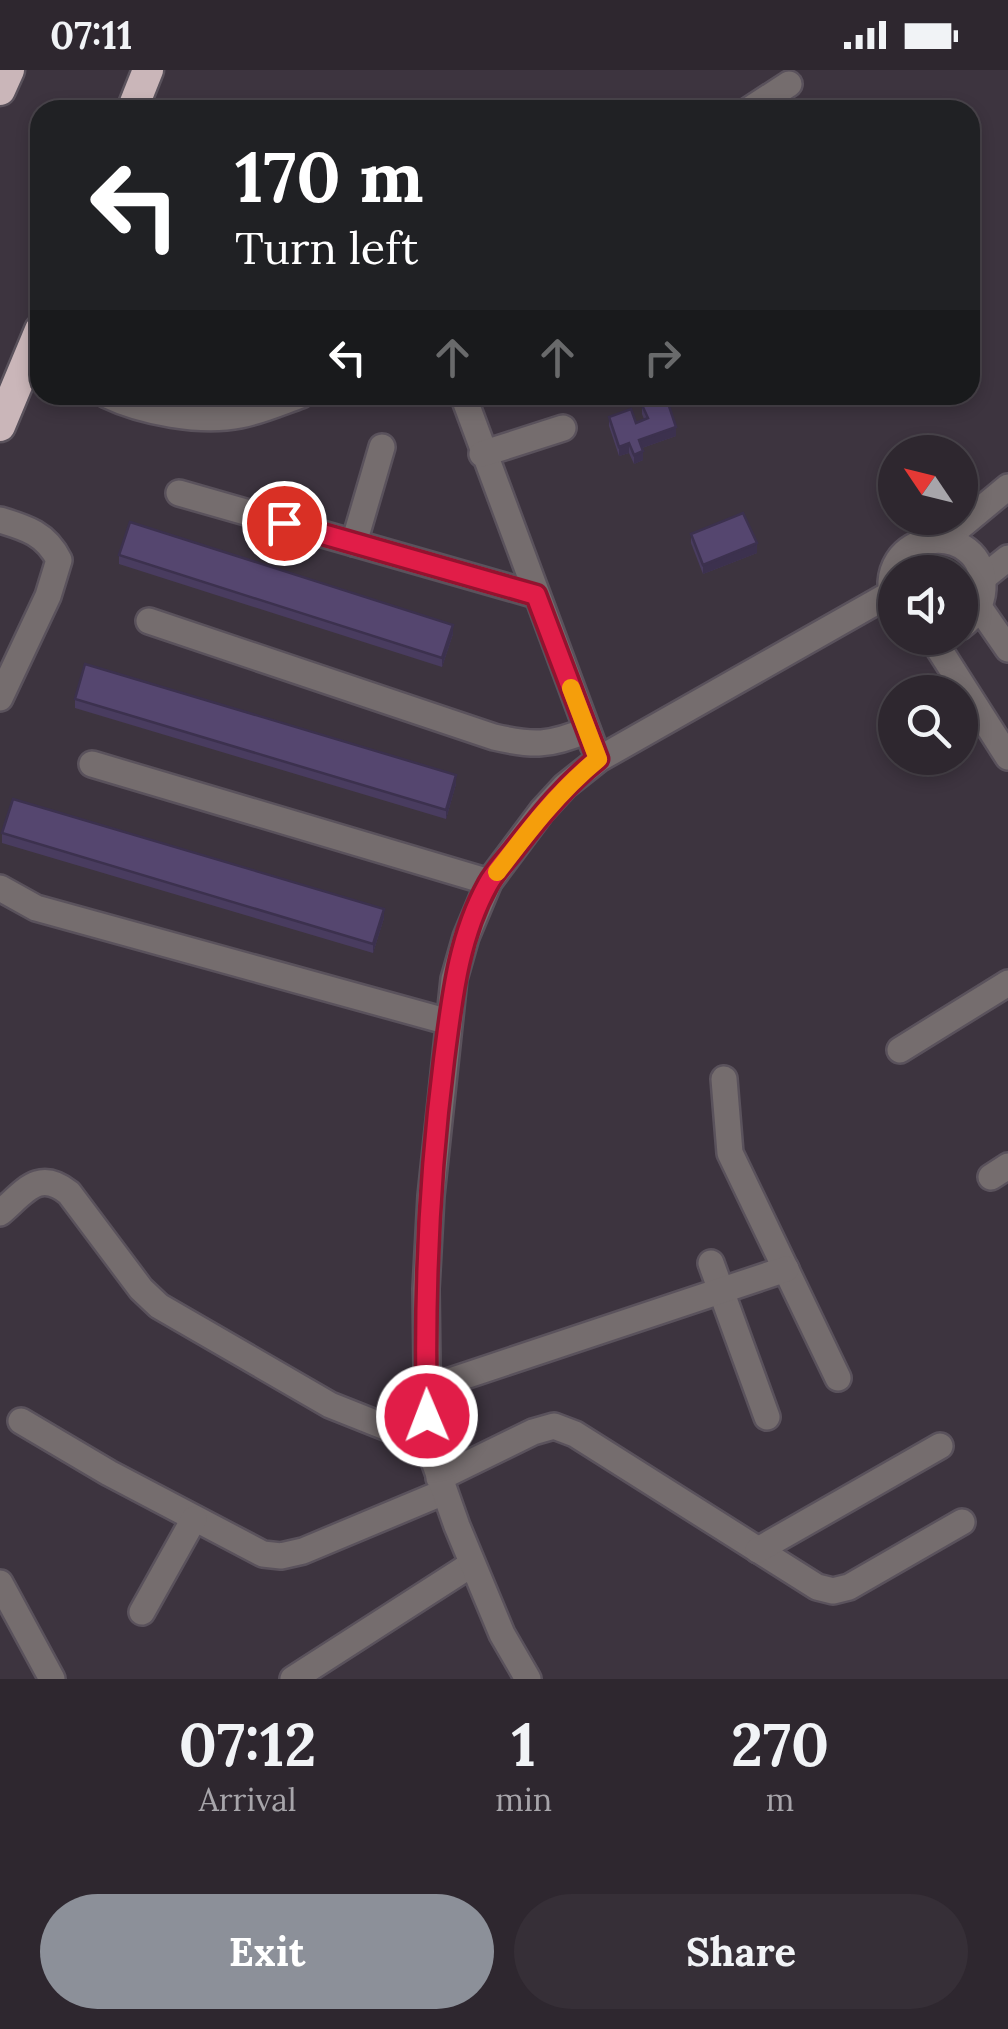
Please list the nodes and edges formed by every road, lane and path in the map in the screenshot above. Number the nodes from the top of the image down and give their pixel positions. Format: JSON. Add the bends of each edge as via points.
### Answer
{"nodes":[{"id":1,"x":148,"y":70,"type":"edge"},
{"id":2,"x":788,"y":84,"type":"dead end"},
{"id":3,"x":136,"y":100,"type":"edge"},
{"id":4,"x":764,"y":100,"type":"edge"},
{"id":5,"x":30,"y":363,"type":"edge"},
{"id":6,"x":132,"y":405,"type":"edge"},
{"id":7,"x":271,"y":405,"type":"edge"},
{"id":8,"x":466,"y":405,"type":"edge"},
{"id":9,"x":0,"y":426,"type":"edge"},
{"id":10,"x":563,"y":428,"type":"dead end"},
{"id":11,"x":382,"y":447,"type":"dead end"},
{"id":12,"x":482,"y":454,"type":"junction"},
{"id":13,"x":1008,"y":487,"type":"edge"},
{"id":14,"x":179,"y":492,"type":"dead end"},
{"id":15,"x":0,"y":520,"type":"edge"},
{"id":16,"x":944,"y":540,"type":"junction"},
{"id":17,"x":354,"y":543,"type":"junction"},
{"id":18,"x":902,"y":555,"type":"edge"},
{"id":19,"x":1008,"y":558,"type":"edge"},
{"id":20,"x":983,"y":578,"type":"junction"},
{"id":21,"x":536,"y":595,"type":"junction"},
{"id":22,"x":979,"y":607,"type":"joint"},
{"id":23,"x":878,"y":609,"type":"edge"},
{"id":24,"x":149,"y":621,"type":"dead end"},
{"id":25,"x":1008,"y":650,"type":"edge"},
{"id":26,"x":943,"y":655,"type":"edge"},
{"id":27,"x":0,"y":698,"type":"edge"},
{"id":28,"x":587,"y":730,"type":"junction"},
{"id":29,"x":1008,"y":757,"type":"edge"},
{"id":30,"x":598,"y":759,"type":"junction"},
{"id":31,"x":92,"y":764,"type":"dead end"},
{"id":32,"x":489,"y":882,"type":"junction"},
{"id":33,"x":0,"y":888,"type":"edge"},
{"id":34,"x":1008,"y":983,"type":"edge"},
{"id":35,"x":449,"y":1022,"type":"junction"},
{"id":36,"x":900,"y":1050,"type":"dead end"},
{"id":37,"x":724,"y":1079,"type":"dead end"},
{"id":38,"x":0,"y":1214,"type":"edge"},
{"id":39,"x":710,"y":1264,"type":"dead end"},
{"id":40,"x":786,"y":1269,"type":"junction"},
{"id":41,"x":722,"y":1291,"type":"junction"},
{"id":42,"x":838,"y":1378,"type":"dead end"},
{"id":43,"x":426,"y":1389,"type":"junction"},
{"id":44,"x":768,"y":1417,"type":"dead end"},
{"id":45,"x":21,"y":1422,"type":"dead end"},
{"id":46,"x":428,"y":1444,"type":"junction"},
{"id":47,"x":940,"y":1446,"type":"dead end"},
{"id":48,"x":441,"y":1485,"type":"junction"},
{"id":49,"x":194,"y":1519,"type":"junction"},
{"id":50,"x":962,"y":1522,"type":"dead end"},
{"id":51,"x":758,"y":1550,"type":"junction"},
{"id":52,"x":472,"y":1564,"type":"junction"},
{"id":53,"x":0,"y":1583,"type":"edge"},
{"id":54,"x":142,"y":1612,"type":"dead end"},
{"id":55,"x":52,"y":1679,"type":"edge"},
{"id":56,"x":293,"y":1679,"type":"edge"},
{"id":57,"x":528,"y":1679,"type":"edge"}],
"edges":[{"from":1,"to":3,"type":"highway"},
{"from":2,"to":4,"type":"street"},
{"from":5,"to":9,"type":"highway"},
{"from":6,"to":7,"type":"street","via":[[174,415],[238,416]]},
{"from":8,"to":12,"type":"street"},
{"from":10,"to":12,"type":"street"},
{"from":11,"to":17,"type":"street"},
{"from":12,"to":21,"type":"street"},
{"from":13,"to":16,"type":"street"},
{"from":14,"to":17,"type":"street"},
{"from":15,"to":27,"type":"street","via":[[50,542],[59,560]]},
{"from":16,"to":18,"type":"street","via":[[929,540]]},
{"from":16,"to":20,"type":"street","via":[[970,552]]},
{"from":17,"to":21,"type":"street"},
{"from":19,"to":20,"type":"street"},
{"from":20,"to":22,"type":"street"},
{"from":21,"to":28,"type":"street"},
{"from":22,"to":25,"type":"street"},
{"from":23,"to":30,"type":"street"},
{"from":24,"to":28,"type":"street","via":[[494,737],[548,744]]},
{"from":26,"to":29,"type":"street"},
{"from":28,"to":30,"type":"street"},
{"from":30,"to":32,"type":"street","via":[[542,811]]},
{"from":31,"to":32,"type":"street"},
{"from":32,"to":35,"type":"street","via":[[454,980]]},
{"from":33,"to":35,"type":"street","via":[[36,908]]},
{"from":34,"to":36,"type":"street"},
{"from":35,"to":43,"type":"street","via":[[430,1214]]},
{"from":37,"to":40,"type":"street","via":[[730,1153]]},
{"from":38,"to":46,"type":"street","via":[[42,1180],[56,1183],[159,1306],[330,1405]]},
{"from":39,"to":41,"type":"street"},
{"from":40,"to":41,"type":"street"},
{"from":40,"to":42,"type":"street"},
{"from":41,"to":43,"type":"street"},
{"from":41,"to":44,"type":"street"},
{"from":43,"to":46,"type":"street"},
{"from":45,"to":49,"type":"street"},
{"from":46,"to":48,"type":"street"},
{"from":47,"to":51,"type":"street"},
{"from":48,"to":49,"type":"street","via":[[281,1556],[244,1546]]},
{"from":48,"to":51,"type":"street","via":[[554,1426]]},
{"from":48,"to":52,"type":"street"},
{"from":49,"to":54,"type":"street"},
{"from":50,"to":51,"type":"street","via":[[833,1591]]},
{"from":52,"to":56,"type":"street"},
{"from":52,"to":57,"type":"street"},
{"from":53,"to":55,"type":"street"}]}
